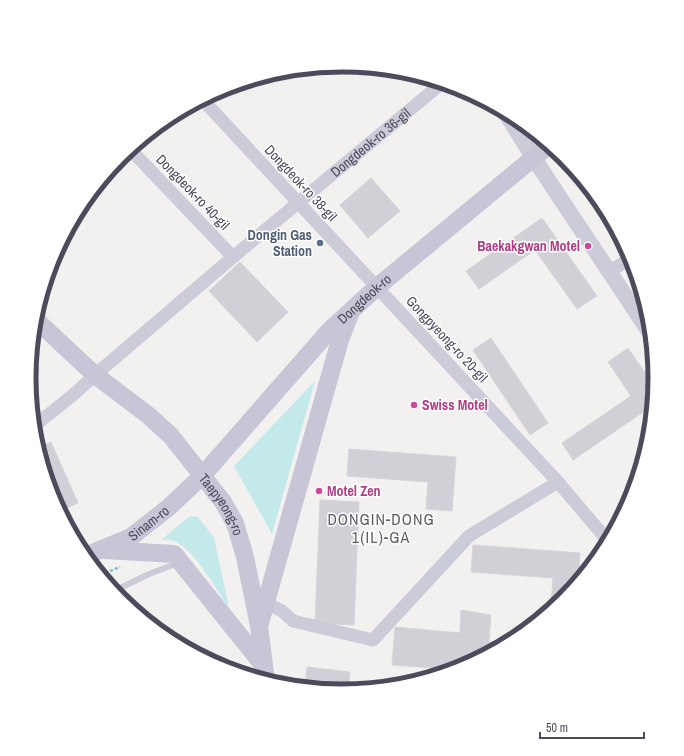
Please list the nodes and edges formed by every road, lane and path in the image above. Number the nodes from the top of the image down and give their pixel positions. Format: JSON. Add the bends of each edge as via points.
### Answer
{"nodes":[{"id":1,"x":437,"y":87,"type":"edge"},
{"id":2,"x":206,"y":104,"type":"edge"},
{"id":3,"x":513,"y":124,"type":"edge"},
{"id":4,"x":545,"y":149,"type":"edge"},
{"id":5,"x":134,"y":154,"type":"edge"},
{"id":6,"x":534,"y":159,"type":"junction"},
{"id":7,"x":298,"y":203,"type":"junction"},
{"id":8,"x":233,"y":257,"type":"junction"},
{"id":9,"x":625,"y":262,"type":"edge"},
{"id":10,"x":610,"y":271,"type":"junction"},
{"id":11,"x":377,"y":287,"type":"junction"},
{"id":12,"x":351,"y":311,"type":"junction"},
{"id":13,"x":643,"y":322,"type":"edge"},
{"id":14,"x":41,"y":325,"type":"edge"},
{"id":15,"x":95,"y":375,"type":"junction"},
{"id":16,"x":40,"y":422,"type":"edge"},
{"id":17,"x":202,"y":476,"type":"junction"},
{"id":18,"x":558,"y":482,"type":"junction"},
{"id":19,"x":604,"y":536,"type":"edge"},
{"id":20,"x":93,"y":552,"type":"edge"},
{"id":21,"x":181,"y":562,"type":"junction"},
{"id":22,"x":123,"y":566,"type":"dead end"},
{"id":23,"x":106,"y":573,"type":"edge"},
{"id":24,"x":120,"y":588,"type":"edge"},
{"id":25,"x":266,"y":603,"type":"junction"},
{"id":26,"x":259,"y":626,"type":"junction"},
{"id":27,"x":265,"y":674,"type":"edge"}],
"edges":[{"from":1,"to":7,"type":"street","name":"Dongdeok-ro 36-gil"},
{"from":2,"to":7,"type":"street","name":"Dongdeok-ro 38-gil"},
{"from":3,"to":6,"type":"street"},
{"from":4,"to":6,"type":"main road","name":"Dongdeok-ro"},
{"from":5,"to":8,"type":"street","name":"Dongdeok-ro 40-gil"},
{"from":6,"to":10,"type":"street"},
{"from":6,"to":11,"type":"main road","name":"Dongdeok-ro"},
{"from":7,"to":8,"type":"street"},
{"from":7,"to":11,"type":"street","name":"Dongdeok-ro 38-gil"},
{"from":8,"to":15,"type":"street"},
{"from":9,"to":10,"type":"street"},
{"from":10,"to":13,"type":"street"},
{"from":11,"to":12,"type":"main road","name":"Dongdeok-ro"},
{"from":11,"to":18,"type":"street","name":"Gongpyeong-ro 20-gil"},
{"from":12,"to":17,"type":"main road","name":"Dongdeok-ro","via":[[329,331]]},
{"from":12,"to":25,"type":"main road","via":[[340,340]]},
{"from":14,"to":15,"type":"main road","name":"Taepyeong-ro"},
{"from":15,"to":16,"type":"street"},
{"from":15,"to":17,"type":"main road","name":"Taepyeong-ro","via":[[171,436]]},
{"from":17,"to":20,"type":"main road","name":"Sinam-ro","via":[[168,508],[131,536]]},
{"from":17,"to":26,"type":"main road","name":"Taepyeong-ro","via":[[223,502],[235,523],[246,557]]},
{"from":18,"to":19,"type":"street","name":"Gongpyeong-ro 20-gil"},
{"from":18,"to":25,"type":"street","via":[[470,536],[373,640],[293,621],[282,611]]},
{"from":20,"to":21,"type":"main road","via":[[174,554]]},
{"from":21,"to":24,"type":"lane"},
{"from":21,"to":27,"type":"main road"},
{"from":22,"to":23,"type":"path"},
{"from":25,"to":26,"type":"main road"},
{"from":26,"to":27,"type":"main road","name":"Taepyeong-ro"}]}
